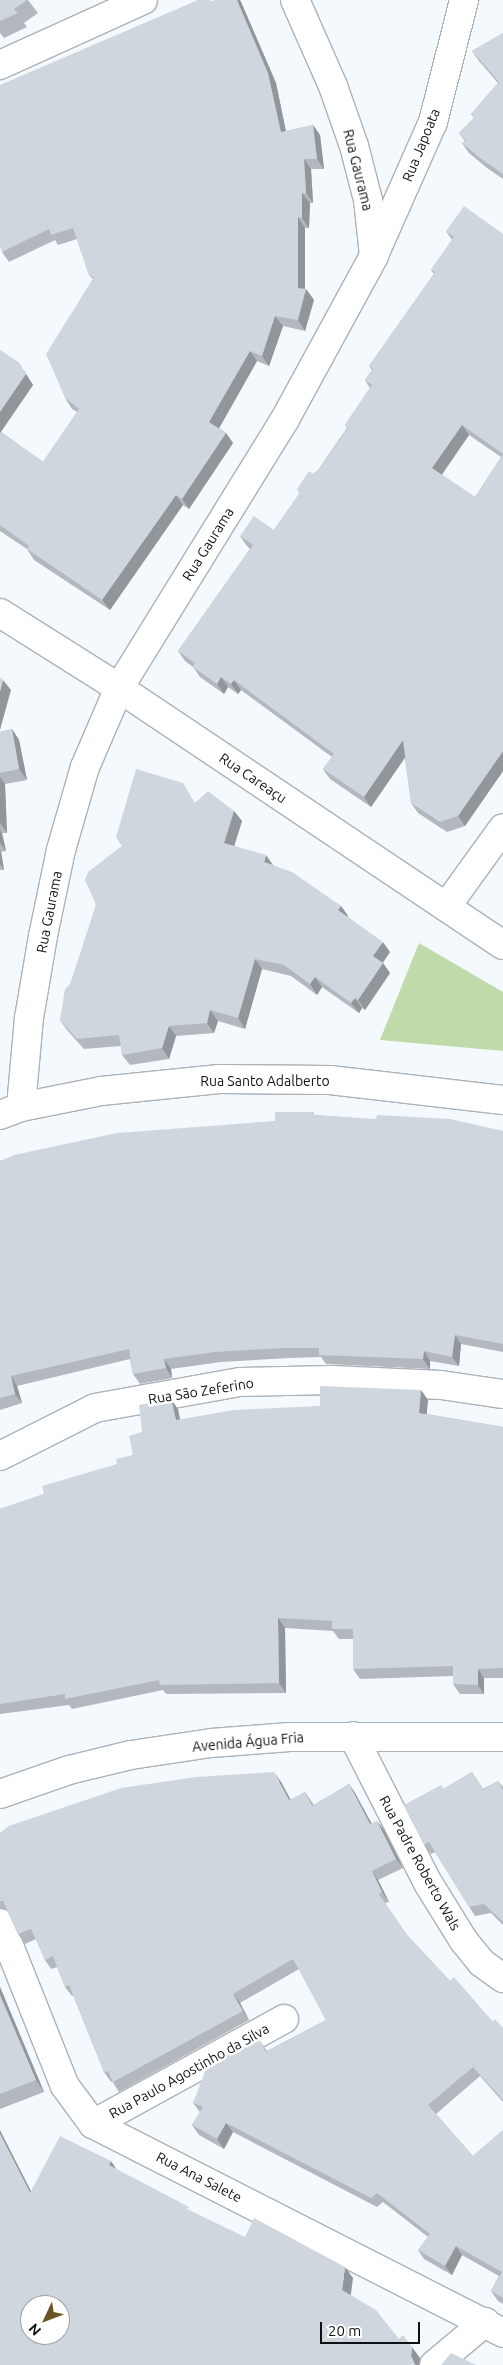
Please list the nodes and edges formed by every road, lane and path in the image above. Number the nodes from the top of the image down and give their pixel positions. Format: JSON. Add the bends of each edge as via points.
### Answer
{"nodes":[{"id":1,"x":143,"y":0,"type":"edge"},
{"id":2,"x":295,"y":0,"type":"edge"},
{"id":3,"x":464,"y":0,"type":"edge"},
{"id":4,"x":0,"y":65,"type":"edge"},
{"id":5,"x":374,"y":256,"type":"junction"},
{"id":6,"x":0,"y":614,"type":"edge"},
{"id":7,"x":119,"y":688,"type":"junction"},
{"id":8,"x":503,"y":828,"type":"edge"},
{"id":9,"x":446,"y":907,"type":"junction"},
{"id":10,"x":503,"y":945,"type":"edge"},
{"id":11,"x":503,"y":1100,"type":"edge"},
{"id":12,"x":10,"y":1111,"type":"edge"},
{"id":13,"x":503,"y":1394,"type":"edge"},
{"id":14,"x":0,"y":1456,"type":"edge"},
{"id":15,"x":353,"y":1736,"type":"junction"},
{"id":16,"x":503,"y":1736,"type":"edge"},
{"id":17,"x":0,"y":1794,"type":"edge"},
{"id":18,"x":0,"y":1923,"type":"edge"},
{"id":19,"x":503,"y":1978,"type":"edge"},
{"id":20,"x":284,"y":2019,"type":"dead end"},
{"id":21,"x":93,"y":2124,"type":"junction"},
{"id":22,"x":494,"y":2327,"type":"edge"},
{"id":23,"x":434,"y":2365,"type":"edge"}],
"edges":[{"from":1,"to":4,"type":"street"},
{"from":2,"to":5,"type":"street","name":"Rua Gaurama","via":[[333,86],[354,146],[368,200]]},
{"from":3,"to":5,"type":"street","name":"Rua Japoata","via":[[433,122]]},
{"from":5,"to":7,"type":"street","name":"Rua Gaurama","via":[[284,421]]},
{"from":6,"to":7,"type":"street","name":"Rua Careaçu"},
{"from":7,"to":9,"type":"street","name":"Rua Careaçu"},
{"from":7,"to":12,"type":"street","name":"Rua Gaurama","via":[[85,767],[61,850]]},
{"from":8,"to":9,"type":"street"},
{"from":9,"to":10,"type":"street","name":"Rua Careaçu"},
{"from":11,"to":12,"type":"street","name":"Rua Santo Adalberto","via":[[330,1080],[219,1078],[101,1092]]},
{"from":13,"to":14,"type":"street","name":"Rua São Zeferino","via":[[431,1384],[332,1380],[240,1382],[96,1408]]},
{"from":15,"to":16,"type":"street","name":"Avenida Água Fria"},
{"from":15,"to":17,"type":"street","name":"Avenida Água Fria","via":[[211,1743],[131,1755],[68,1770]]},
{"from":15,"to":19,"type":"street","name":"Rua Padre Roberto Wals","via":[[428,1883],[464,1941],[482,1963]]},
{"from":18,"to":21,"type":"street","name":"Rua Ana Salete","via":[[65,2086]]},
{"from":20,"to":21,"type":"street","name":"Rua Paulo Agostinho da Silva"},
{"from":21,"to":22,"type":"street","name":"Rua Ana Salete"},
{"from":22,"to":23,"type":"street"}]}
